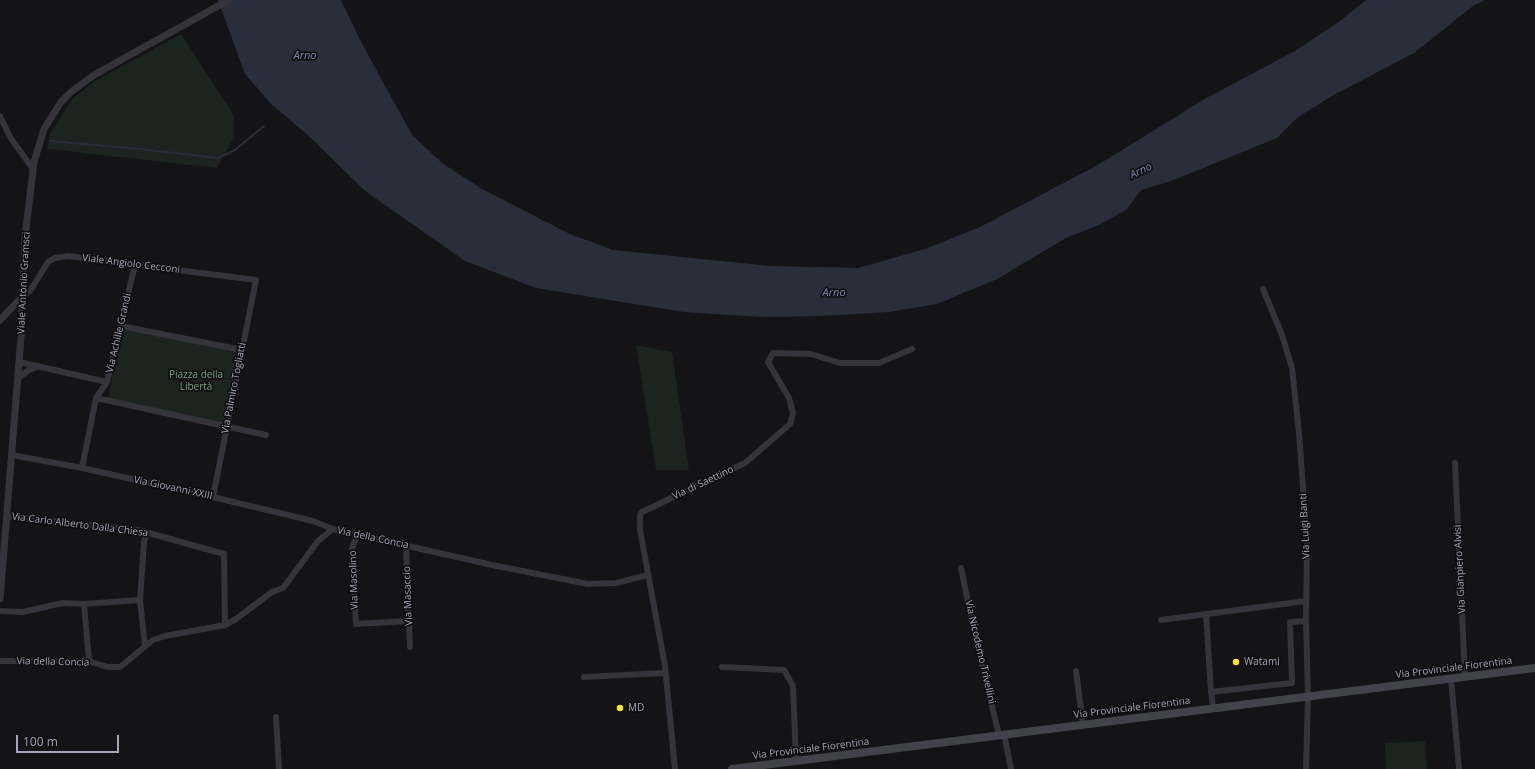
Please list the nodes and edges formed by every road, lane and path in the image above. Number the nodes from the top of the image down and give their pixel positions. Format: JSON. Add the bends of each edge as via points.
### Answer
{"nodes":[{"id":1,"x":228,"y":0,"type":"edge"},
{"id":2,"x":0,"y":116,"type":"edge"},
{"id":3,"x":33,"y":169,"type":"junction"},
{"id":4,"x":135,"y":265,"type":"junction"},
{"id":5,"x":256,"y":280,"type":"joint"},
{"id":6,"x":1263,"y":289,"type":"dead end"},
{"id":7,"x":24,"y":295,"type":"junction"},
{"id":8,"x":0,"y":320,"type":"edge"},
{"id":9,"x":121,"y":326,"type":"junction"},
{"id":10,"x":912,"y":349,"type":"dead end"},
{"id":11,"x":242,"y":350,"type":"junction"},
{"id":12,"x":19,"y":362,"type":"junction"},
{"id":13,"x":39,"y":367,"type":"junction"},
{"id":14,"x":18,"y":378,"type":"junction"},
{"id":15,"x":107,"y":382,"type":"junction"},
{"id":16,"x":96,"y":398,"type":"junction"},
{"id":17,"x":226,"y":426,"type":"junction"},
{"id":18,"x":266,"y":435,"type":"dead end"},
{"id":19,"x":12,"y":456,"type":"junction"},
{"id":20,"x":1455,"y":463,"type":"dead end"},
{"id":21,"x":82,"y":468,"type":"junction"},
{"id":22,"x":213,"y":497,"type":"junction"},
{"id":23,"x":7,"y":516,"type":"junction"},
{"id":24,"x":333,"y":529,"type":"junction"},
{"id":25,"x":147,"y":532,"type":"junction"},
{"id":26,"x":359,"y":534,"type":"junction"},
{"id":27,"x":406,"y":546,"type":"junction"},
{"id":28,"x":962,"y":568,"type":"dead end"},
{"id":29,"x":648,"y":576,"type":"junction"},
{"id":30,"x":0,"y":599,"type":"edge"},
{"id":31,"x":140,"y":600,"type":"junction"},
{"id":32,"x":1306,"y":601,"type":"junction"},
{"id":33,"x":84,"y":604,"type":"junction"},
{"id":34,"x":0,"y":611,"type":"edge"},
{"id":35,"x":1206,"y":614,"type":"junction"},
{"id":36,"x":1161,"y":620,"type":"dead end"},
{"id":37,"x":409,"y":621,"type":"junction"},
{"id":38,"x":1306,"y":621,"type":"junction"},
{"id":39,"x":225,"y":625,"type":"junction"},
{"id":40,"x":146,"y":646,"type":"junction"},
{"id":41,"x":410,"y":647,"type":"dead end"},
{"id":42,"x":0,"y":661,"type":"edge"},
{"id":43,"x":89,"y":661,"type":"junction"},
{"id":44,"x":722,"y":667,"type":"dead end"},
{"id":45,"x":1535,"y":668,"type":"edge"},
{"id":46,"x":1076,"y":671,"type":"dead end"},
{"id":47,"x":665,"y":673,"type":"junction"},
{"id":48,"x":1465,"y":676,"type":"junction"},
{"id":49,"x":584,"y":677,"type":"dead end"},
{"id":50,"x":1451,"y":678,"type":"junction"},
{"id":51,"x":1211,"y":692,"type":"junction"},
{"id":52,"x":1308,"y":696,"type":"junction"},
{"id":53,"x":1213,"y":708,"type":"junction"},
{"id":54,"x":276,"y":717,"type":"dead end"},
{"id":55,"x":1083,"y":725,"type":"junction"},
{"id":56,"x":1002,"y":735,"type":"junction"},
{"id":57,"x":796,"y":761,"type":"junction"},
{"id":58,"x":279,"y":769,"type":"edge"},
{"id":59,"x":675,"y":769,"type":"edge"},
{"id":60,"x":732,"y":769,"type":"edge"},
{"id":61,"x":1011,"y":769,"type":"edge"},
{"id":62,"x":1306,"y":769,"type":"edge"},
{"id":63,"x":1459,"y":769,"type":"edge"}],
"edges":[{"from":1,"to":3,"type":"street","name":"Viale Antonio Gramsci","via":[[94,75],[71,92],[61,102],[44,129]]},
{"from":2,"to":3,"type":"street","via":[[10,137]]},
{"from":3,"to":7,"type":"street","name":"Viale Antonio Gramsci","via":[[25,237]]},
{"from":4,"to":5,"type":"street","name":"Viale Angiolo Cecconi"},
{"from":4,"to":7,"type":"street","name":"Viale Angiolo Cecconi","via":[[68,256],[55,258],[48,262],[30,292]]},
{"from":4,"to":9,"type":"street","name":"Via Achille Grandi"},
{"from":5,"to":11,"type":"street","name":"Via Palmiro Togliatti"},
{"from":6,"to":32,"type":"street","name":"Via Luigi Banti","via":[[1292,368],[1306,542]]},
{"from":7,"to":8,"type":"street"},
{"from":7,"to":12,"type":"street","name":"Viale Antonio Gramsci"},
{"from":9,"to":11,"type":"street"},
{"from":9,"to":15,"type":"street","name":"Via Achille Grandi"},
{"from":10,"to":29,"type":"street","name":"Via di Saettino","via":[[879,363],[840,363],[811,354],[773,353],[768,362],[789,398],[792,413],[790,424],[745,463],[642,512],[639,522]]},
{"from":11,"to":17,"type":"street","name":"Via Palmiro Togliatti"},
{"from":12,"to":13,"type":"street"},
{"from":12,"to":14,"type":"street","name":"Viale Antonio Gramsci"},
{"from":13,"to":14,"type":"street"},
{"from":13,"to":15,"type":"street"},
{"from":14,"to":19,"type":"street","name":"Viale Antonio Gramsci"},
{"from":15,"to":16,"type":"street","name":"Via Achille Grandi"},
{"from":16,"to":17,"type":"street"},
{"from":16,"to":21,"type":"street","name":"Via Achille Grandi"},
{"from":17,"to":18,"type":"street"},
{"from":17,"to":22,"type":"street","name":"Via Palmiro Togliatti"},
{"from":19,"to":21,"type":"street","name":"Via Giovanni XXIII"},
{"from":19,"to":23,"type":"street","name":"Viale Antonio Gramsci"},
{"from":20,"to":48,"type":"street","name":"Via Gianpiero Alvisi"},
{"from":21,"to":22,"type":"street","name":"Via Giovanni XXIII"},
{"from":22,"to":24,"type":"street","name":"Via Giovanni XXIII","via":[[313,521]]},
{"from":23,"to":25,"type":"street","name":"Via Carlo Alberto Dalla Chiesa"},
{"from":23,"to":30,"type":"street","name":"Viale Antonio Gramsci"},
{"from":24,"to":26,"type":"street","name":"Via della Concia"},
{"from":24,"to":39,"type":"street","name":"Via della Concia","via":[[318,541],[283,588],[272,592]]},
{"from":25,"to":31,"type":"street"},
{"from":25,"to":39,"type":"street","name":"Via Carlo Alberto Dalla Chiesa","via":[[224,554]]},
{"from":26,"to":27,"type":"street","name":"Via della Concia"},
{"from":26,"to":37,"type":"street","name":"Via Masolino","via":[[352,552],[356,624]]},
{"from":27,"to":29,"type":"street","name":"Via della Concia","via":[[588,584],[616,583]]},
{"from":27,"to":37,"type":"street","name":"Via Masaccio"},
{"from":28,"to":56,"type":"street","name":"Via Nicodemo Trivellini","via":[[975,636]]},
{"from":29,"to":47,"type":"street","name":"Via di Saettino"},
{"from":31,"to":33,"type":"street"},
{"from":31,"to":40,"type":"street"},
{"from":32,"to":35,"type":"street"},
{"from":32,"to":38,"type":"street","name":"Via Luigi Banti"},
{"from":33,"to":34,"type":"street","via":[[63,603],[23,612]]},
{"from":33,"to":43,"type":"street"},
{"from":35,"to":36,"type":"street"},
{"from":35,"to":51,"type":"street"},
{"from":37,"to":41,"type":"street","name":"Via Masaccio"},
{"from":38,"to":51,"type":"street","via":[[1290,622],[1292,683]]},
{"from":38,"to":52,"type":"street","name":"Via Luigi Banti"},
{"from":39,"to":40,"type":"street","name":"Via della Concia","via":[[165,636],[153,640]]},
{"from":40,"to":43,"type":"street","name":"Via della Concia","via":[[120,667],[108,667]]},
{"from":42,"to":43,"type":"street","name":"Via della Concia"},
{"from":44,"to":57,"type":"street","via":[[784,670],[793,686]]},
{"from":45,"to":48,"type":"main road","name":"Via Provinciale Fiorentina"},
{"from":46,"to":55,"type":"street"},
{"from":47,"to":49,"type":"street"},
{"from":47,"to":59,"type":"street","name":"Via di Saettino"},
{"from":48,"to":50,"type":"main road","name":"Via Provinciale Fiorentina"},
{"from":50,"to":52,"type":"main road","name":"Via Provinciale Fiorentina"},
{"from":50,"to":63,"type":"street"},
{"from":51,"to":53,"type":"street"},
{"from":52,"to":53,"type":"main road","name":"Via Provinciale Fiorentina"},
{"from":52,"to":62,"type":"street","name":"Via Luigi Banti"},
{"from":53,"to":55,"type":"main road","name":"Via Provinciale Fiorentina"},
{"from":54,"to":58,"type":"street"},
{"from":55,"to":56,"type":"main road","name":"Via Provinciale Fiorentina"},
{"from":56,"to":57,"type":"main road","name":"Via Provinciale Fiorentina"},
{"from":56,"to":61,"type":"street","name":"Via Nicodemo Trivellini"},
{"from":57,"to":60,"type":"main road","name":"Via Provinciale Fiorentina"}]}
